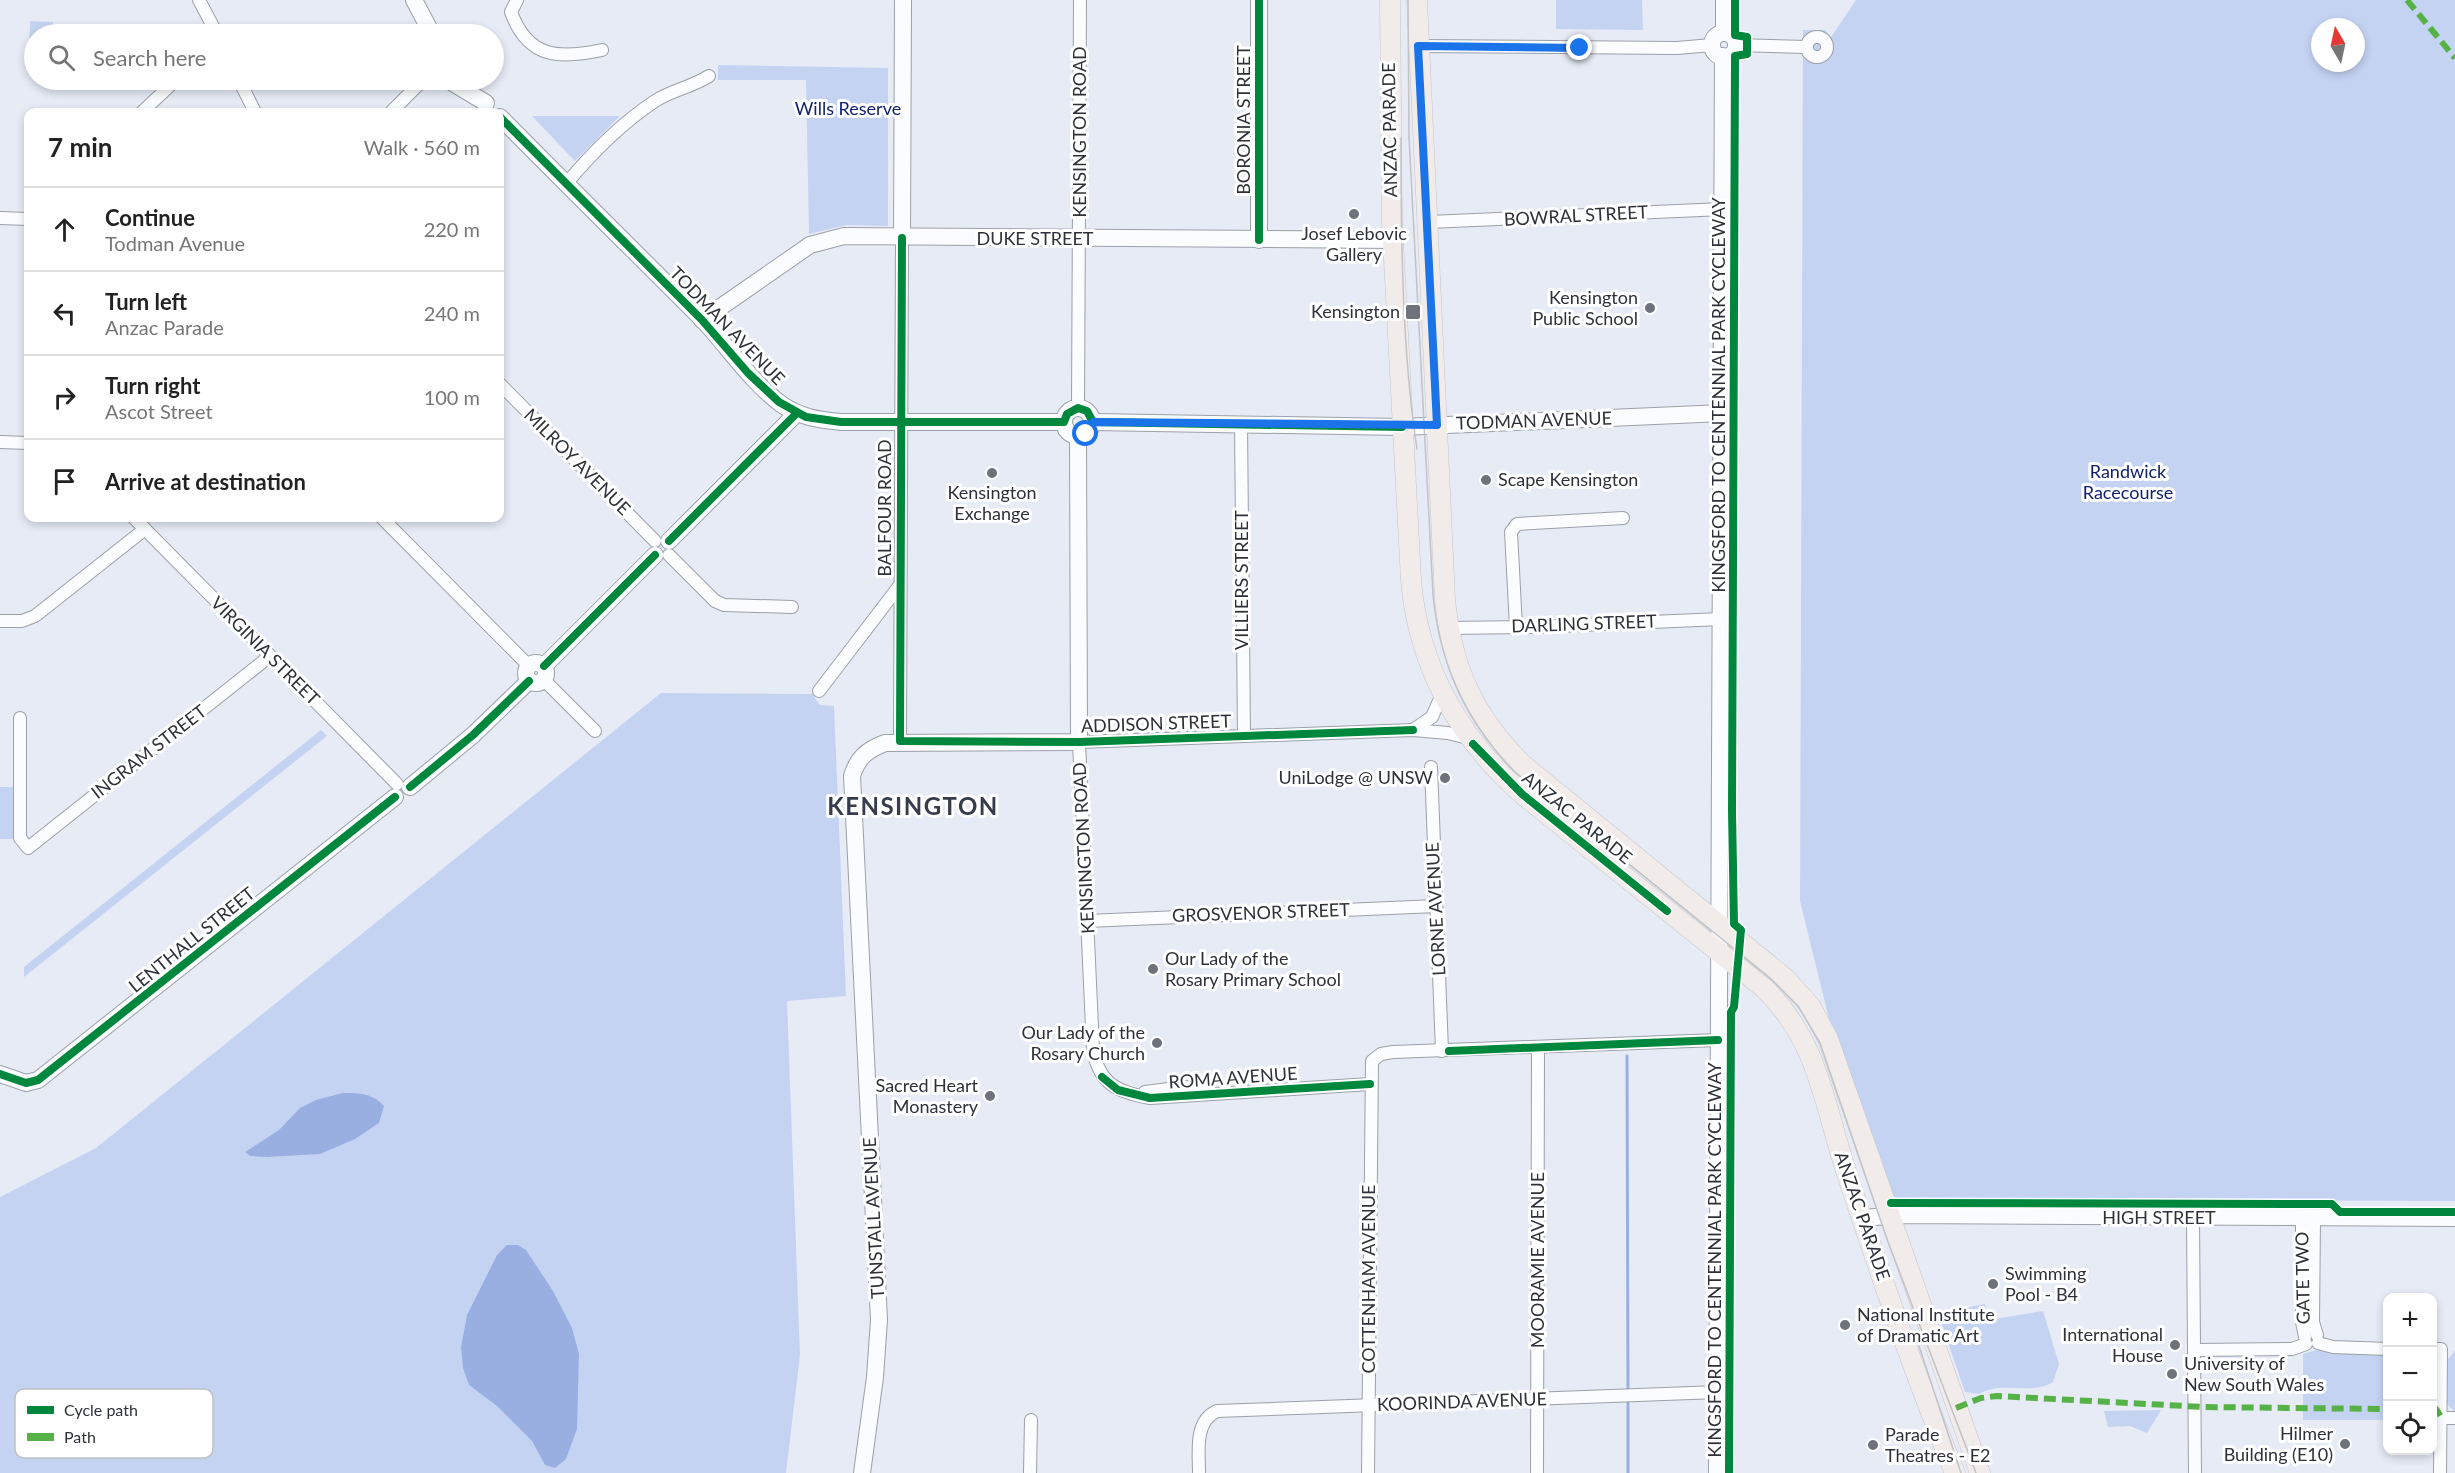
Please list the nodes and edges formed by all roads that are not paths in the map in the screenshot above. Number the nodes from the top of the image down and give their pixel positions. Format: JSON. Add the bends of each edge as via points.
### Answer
{"nodes":[{"id":1,"x":199,"y":0,"type":"edge"},
{"id":2,"x":405,"y":0,"type":"edge"},
{"id":3,"x":414,"y":0,"type":"edge"},
{"id":4,"x":517,"y":0,"type":"edge"},
{"id":5,"x":903,"y":0,"type":"edge"},
{"id":6,"x":1080,"y":0,"type":"edge"},
{"id":7,"x":1259,"y":0,"type":"edge"},
{"id":8,"x":1390,"y":0,"type":"edge"},
{"id":9,"x":1417,"y":0,"type":"edge"},
{"id":10,"x":1724,"y":0,"type":"edge"},
{"id":11,"x":212,"y":24,"type":"edge"},
{"id":12,"x":416,"y":24,"type":"edge"},
{"id":13,"x":427,"y":24,"type":"edge"},
{"id":14,"x":1724,"y":45,"type":"junction"},
{"id":15,"x":1418,"y":46,"type":"junction"},
{"id":16,"x":1807,"y":47,"type":"dead end"},
{"id":17,"x":602,"y":50,"type":"dead end"},
{"id":18,"x":709,"y":76,"type":"dead end"},
{"id":19,"x":165,"y":90,"type":"edge"},
{"id":20,"x":243,"y":90,"type":"edge"},
{"id":21,"x":413,"y":90,"type":"edge"},
{"id":22,"x":463,"y":90,"type":"edge"},
{"id":23,"x":476,"y":90,"type":"edge"},
{"id":24,"x":146,"y":108,"type":"edge"},
{"id":25,"x":253,"y":108,"type":"edge"},
{"id":26,"x":395,"y":108,"type":"edge"},
{"id":27,"x":491,"y":108,"type":"edge"},
{"id":28,"x":504,"y":121,"type":"edge"},
{"id":29,"x":566,"y":184,"type":"junction"},
{"id":30,"x":1723,"y":208,"type":"junction"},
{"id":31,"x":0,"y":218,"type":"edge"},
{"id":32,"x":24,"y":219,"type":"edge"},
{"id":33,"x":1429,"y":222,"type":"junction"},
{"id":34,"x":902,"y":238,"type":"junction"},
{"id":35,"x":1079,"y":239,"type":"junction"},
{"id":36,"x":1259,"y":240,"type":"junction"},
{"id":37,"x":1393,"y":240,"type":"junction"},
{"id":38,"x":702,"y":320,"type":"junction"},
{"id":39,"x":504,"y":388,"type":"edge"},
{"id":40,"x":1078,"y":408,"type":"junction"},
{"id":41,"x":796,"y":413,"type":"junction"},
{"id":42,"x":1723,"y":414,"type":"junction"},
{"id":43,"x":901,"y":422,"type":"junction"},
{"id":44,"x":1064,"y":422,"type":"junction"},
{"id":45,"x":1093,"y":422,"type":"junction"},
{"id":46,"x":1241,"y":423,"type":"junction"},
{"id":47,"x":1437,"y":425,"type":"junction"},
{"id":48,"x":1402,"y":427,"type":"junction"},
{"id":49,"x":1078,"y":436,"type":"junction"},
{"id":50,"x":0,"y":442,"type":"edge"},
{"id":51,"x":24,"y":443,"type":"edge"},
{"id":52,"x":1623,"y":518,"type":"dead end"},
{"id":53,"x":138,"y":522,"type":"edge"},
{"id":54,"x":386,"y":522,"type":"edge"},
{"id":55,"x":145,"y":529,"type":"junction"},
{"id":56,"x":662,"y":548,"type":"junction"},
{"id":57,"x":900,"y":585,"type":"junction"},
{"id":58,"x":792,"y":606,"type":"dead end"},
{"id":59,"x":1721,"y":619,"type":"junction"},
{"id":60,"x":0,"y":621,"type":"edge"},
{"id":61,"x":1516,"y":627,"type":"junction"},
{"id":62,"x":1448,"y":628,"type":"junction"},
{"id":63,"x":270,"y":656,"type":"junction"},
{"id":64,"x":537,"y":673,"type":"junction"},
{"id":65,"x":819,"y":691,"type":"dead end"},
{"id":66,"x":1443,"y":692,"type":"junction"},
{"id":67,"x":20,"y":718,"type":"dead end"},
{"id":68,"x":1413,"y":730,"type":"junction"},
{"id":69,"x":595,"y":731,"type":"dead end"},
{"id":70,"x":1245,"y":736,"type":"junction"},
{"id":71,"x":1468,"y":738,"type":"junction"},
{"id":72,"x":900,"y":741,"type":"junction"},
{"id":73,"x":1079,"y":742,"type":"junction"},
{"id":74,"x":1431,"y":767,"type":"dead end"},
{"id":75,"x":401,"y":789,"type":"junction"},
{"id":76,"x":1436,"y":906,"type":"junction"},
{"id":77,"x":1087,"y":921,"type":"junction"},
{"id":78,"x":1719,"y":927,"type":"junction"},
{"id":79,"x":1719,"y":954,"type":"junction"},
{"id":80,"x":1718,"y":1040,"type":"junction"},
{"id":81,"x":1538,"y":1048,"type":"junction"},
{"id":82,"x":1442,"y":1051,"type":"junction"},
{"id":83,"x":0,"y":1074,"type":"edge"},
{"id":84,"x":1102,"y":1077,"type":"joint"},
{"id":85,"x":1371,"y":1084,"type":"junction"},
{"id":86,"x":1888,"y":1216,"type":"junction"},
{"id":87,"x":1862,"y":1218,"type":"junction"},
{"id":88,"x":2193,"y":1218,"type":"junction"},
{"id":89,"x":2308,"y":1218,"type":"junction"},
{"id":90,"x":2455,"y":1218,"type":"edge"},
{"id":91,"x":2311,"y":1340,"type":"junction"},
{"id":92,"x":2383,"y":1349,"type":"edge"},
{"id":93,"x":2437,"y":1349,"type":"edge"},
{"id":94,"x":2194,"y":1350,"type":"junction"},
{"id":95,"x":1718,"y":1392,"type":"junction"},
{"id":96,"x":1537,"y":1400,"type":"junction"},
{"id":97,"x":1368,"y":1405,"type":"junction"},
{"id":98,"x":2442,"y":1418,"type":"junction"},
{"id":99,"x":2455,"y":1418,"type":"edge"},
{"id":100,"x":1031,"y":1420,"type":"dead end"},
{"id":101,"x":862,"y":1473,"type":"edge"},
{"id":102,"x":1030,"y":1473,"type":"edge"},
{"id":103,"x":1199,"y":1473,"type":"edge"},
{"id":104,"x":1368,"y":1473,"type":"edge"},
{"id":105,"x":1537,"y":1473,"type":"edge"},
{"id":106,"x":1717,"y":1473,"type":"edge"},
{"id":107,"x":1955,"y":1473,"type":"edge"},
{"id":108,"x":1980,"y":1473,"type":"edge"},
{"id":109,"x":2195,"y":1473,"type":"edge"},
{"id":110,"x":2440,"y":1473,"type":"edge"}],
"edges":[{"from":1,"to":11,"type":"street"},
{"from":2,"to":12,"type":"street"},
{"from":3,"to":13,"type":"street"},
{"from":4,"to":17,"type":"street","via":[[511,12],[514,20],[535,46],[551,56]]},
{"from":5,"to":34,"type":"street","name":"BALFOUR ROAD"},
{"from":6,"to":35,"type":"street","name":"KENSINGTON ROAD"},
{"from":7,"to":36,"type":"street","name":"BORONIA STREET"},
{"from":8,"to":37,"type":"main road","name":"ANZAC PARADE"},
{"from":9,"to":15,"type":"main road","name":"ANZAC PARADE"},
{"from":10,"to":14,"type":"street"},
{"from":14,"to":15,"type":"street"},
{"from":14,"to":16,"type":"street"},
{"from":14,"to":30,"type":"street"},
{"from":15,"to":33,"type":"main road","name":"ANZAC PARADE"},
{"from":18,"to":29,"type":"street","via":[[675,89],[632,118]]},
{"from":19,"to":24,"type":"street"},
{"from":20,"to":25,"type":"street"},
{"from":21,"to":26,"type":"street"},
{"from":22,"to":27,"type":"street"},
{"from":23,"to":27,"type":"street"},
{"from":28,"to":29,"type":"street","name":"TODMAN AVENUE"},
{"from":29,"to":38,"type":"street","name":"TODMAN AVENUE"},
{"from":30,"to":33,"type":"street","name":"BOWRAL STREET"},
{"from":30,"to":42,"type":"street"},
{"from":31,"to":32,"type":"street"},
{"from":33,"to":47,"type":"main road","name":"ANZAC PARADE"},
{"from":34,"to":35,"type":"street","name":"DUKE STREET"},
{"from":34,"to":38,"type":"street","name":"DUKE STREET","via":[[844,236],[810,245]]},
{"from":34,"to":43,"type":"street","name":"BALFOUR ROAD"},
{"from":35,"to":36,"type":"street","name":"DUKE STREET"},
{"from":35,"to":40,"type":"street","name":"KENSINGTON ROAD"},
{"from":36,"to":37,"type":"street","name":"DUKE STREET"},
{"from":37,"to":48,"type":"main road","name":"ANZAC PARADE"},
{"from":38,"to":41,"type":"street","name":"TODMAN AVENUE","via":[[748,373]]},
{"from":39,"to":56,"type":"street","name":"MILROY AVENUE"},
{"from":40,"to":44,"type":"street","via":[[1067,414]]},
{"from":40,"to":45,"type":"street","via":[[1090,414]]},
{"from":41,"to":43,"type":"street","name":"TODMAN AVENUE","via":[[828,421]]},
{"from":41,"to":56,"type":"street","name":"LENTHALL STREET"},
{"from":42,"to":47,"type":"street","name":"TODMAN AVENUE"},
{"from":42,"to":59,"type":"street"},
{"from":43,"to":44,"type":"street","name":"TODMAN AVENUE"},
{"from":43,"to":57,"type":"street","name":"BALFOUR ROAD"},
{"from":44,"to":49,"type":"street","via":[[1070,433]]},
{"from":45,"to":46,"type":"street","name":"TODMAN AVENUE"},
{"from":45,"to":49,"type":"street","via":[[1086,434]]},
{"from":46,"to":48,"type":"street","name":"TODMAN AVENUE"},
{"from":46,"to":70,"type":"street","name":"VILLIERS STREET"},
{"from":47,"to":48,"type":"street","name":"TODMAN AVENUE"},
{"from":47,"to":62,"type":"main road","name":"ANZAC PARADE"},
{"from":48,"to":66,"type":"main road","name":"ANZAC PARADE","via":[[1413,602],[1423,646]]},
{"from":49,"to":73,"type":"street","name":"KENSINGTON ROAD"},
{"from":50,"to":51,"type":"street"},
{"from":52,"to":61,"type":"street","via":[[1517,524],[1513,528]]},
{"from":53,"to":55,"type":"street","name":"VIRGINIA STREET"},
{"from":54,"to":64,"type":"street"},
{"from":55,"to":60,"type":"street","via":[[35,616],[22,621]]},
{"from":55,"to":63,"type":"street","name":"VIRGINIA STREET"},
{"from":56,"to":58,"type":"street","name":"MILROY AVENUE","via":[[715,601],[724,605]]},
{"from":56,"to":64,"type":"street","name":"LENTHALL STREET"},
{"from":57,"to":65,"type":"street"},
{"from":57,"to":72,"type":"street","name":"BALFOUR ROAD"},
{"from":59,"to":61,"type":"street","name":"DARLING STREET"},
{"from":59,"to":78,"type":"street"},
{"from":61,"to":62,"type":"street","name":"DARLING STREET"},
{"from":62,"to":78,"type":"main road","name":"ANZAC PARADE","via":[[1466,687],[1504,747],[1542,783]]},
{"from":63,"to":67,"type":"street","name":"INGRAM STREET","via":[[28,848],[20,838]]},
{"from":63,"to":75,"type":"street","name":"VIRGINIA STREET"},
{"from":64,"to":69,"type":"street"},
{"from":64,"to":75,"type":"street","name":"LENTHALL STREET","via":[[472,735]]},
{"from":66,"to":68,"type":"street","via":[[1432,717]]},
{"from":66,"to":71,"type":"main road","name":"ANZAC PARADE"},
{"from":68,"to":70,"type":"street","name":"ADDISON STREET"},
{"from":68,"to":71,"type":"street","name":"ADDISON STREET"},
{"from":70,"to":73,"type":"street","name":"ADDISON STREET"},
{"from":71,"to":79,"type":"main road","name":"ANZAC PARADE","via":[[1522,794]]},
{"from":72,"to":73,"type":"street","name":"ADDISON STREET"},
{"from":72,"to":101,"type":"street","name":"TUNSTALL AVENUE","via":[[864,753],[856,763],[850,790],[879,1320]]},
{"from":73,"to":77,"type":"street","name":"KENSINGTON ROAD"},
{"from":74,"to":76,"type":"street","name":"LORNE AVENUE"},
{"from":75,"to":83,"type":"street","name":"LENTHALL STREET","via":[[38,1080],[26,1083]]},
{"from":76,"to":77,"type":"street","name":"GROSVENOR STREET"},
{"from":76,"to":82,"type":"street","name":"LORNE AVENUE"},
{"from":77,"to":84,"type":"street","name":"KENSINGTON ROAD","via":[[1093,1049]]},
{"from":78,"to":79,"type":"street"},
{"from":78,"to":86,"type":"main road","name":"ANZAC PARADE","via":[[1791,984],[1817,1016]]},
{"from":79,"to":80,"type":"street"},
{"from":79,"to":87,"type":"main road","name":"ANZAC PARADE","via":[[1773,997],[1802,1035]]},
{"from":80,"to":81,"type":"street"},
{"from":80,"to":95,"type":"street"},
{"from":81,"to":82,"type":"street"},
{"from":81,"to":96,"type":"street","name":"MOORAMIE AVENUE"},
{"from":82,"to":85,"type":"street","via":[[1381,1054],[1372,1061]]},
{"from":84,"to":85,"type":"street","name":"ROMA AVENUE","via":[[1118,1090],[1132,1094],[1185,1088],[1223,1091]]},
{"from":85,"to":97,"type":"street","name":"COTTENHAM AVENUE"},
{"from":86,"to":87,"type":"street","name":"HIGH STREET"},
{"from":86,"to":88,"type":"street","name":"HIGH STREET"},
{"from":86,"to":108,"type":"main road","name":"ANZAC PARADE"},
{"from":87,"to":107,"type":"main road","name":"ANZAC PARADE"},
{"from":88,"to":89,"type":"street","name":"HIGH STREET"},
{"from":88,"to":94,"type":"street"},
{"from":89,"to":90,"type":"street","name":"HIGH STREET"},
{"from":89,"to":91,"type":"street"},
{"from":91,"to":92,"type":"street","via":[[2333,1347]]},
{"from":91,"to":94,"type":"street","via":[[2292,1349]]},
{"from":93,"to":98,"type":"street"},
{"from":94,"to":109,"type":"street"},
{"from":95,"to":96,"type":"street","name":"KOORINDA AVENUE"},
{"from":95,"to":106,"type":"street"},
{"from":96,"to":97,"type":"street","name":"KOORINDA AVENUE"},
{"from":96,"to":105,"type":"street","name":"MOORAMIE AVENUE"},
{"from":97,"to":103,"type":"street","name":"KOORINDA AVENUE","via":[[1229,1410],[1208,1415],[1199,1443]]},
{"from":97,"to":104,"type":"street","name":"COTTENHAM AVENUE"},
{"from":98,"to":99,"type":"street"},
{"from":98,"to":110,"type":"street"},
{"from":100,"to":102,"type":"street"}]}
